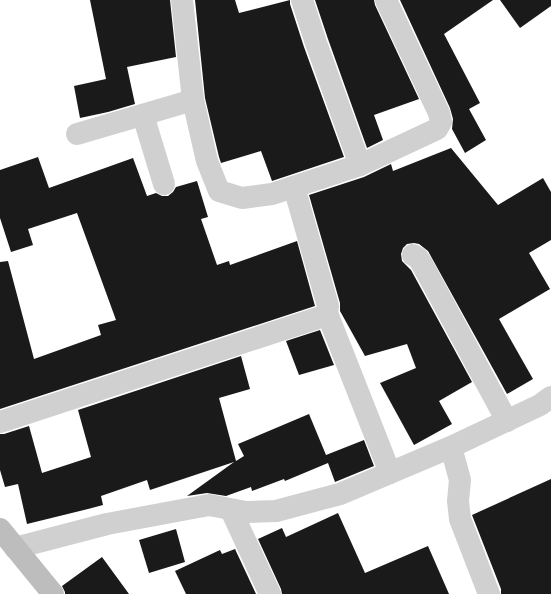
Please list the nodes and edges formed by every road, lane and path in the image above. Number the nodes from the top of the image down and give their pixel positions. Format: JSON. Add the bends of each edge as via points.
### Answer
{"nodes":[{"id":1,"x":182,"y":0,"type":"edge"},
{"id":2,"x":302,"y":0,"type":"edge"},
{"id":3,"x":386,"y":0,"type":"edge"},
{"id":4,"x":193,"y":100,"type":"junction"},
{"id":5,"x":143,"y":115,"type":"junction"},
{"id":6,"x":76,"y":134,"type":"dead end"},
{"id":7,"x":360,"y":165,"type":"junction"},
{"id":8,"x":164,"y":184,"type":"dead end"},
{"id":9,"x":294,"y":187,"type":"junction"},
{"id":10,"x":413,"y":255,"type":"dead end"},
{"id":11,"x":327,"y":313,"type":"junction"},
{"id":12,"x":551,"y":397,"type":"edge"},
{"id":13,"x":506,"y":421,"type":"junction"},
{"id":14,"x":0,"y":422,"type":"edge"},
{"id":15,"x":451,"y":447,"type":"junction"},
{"id":16,"x":390,"y":473,"type":"junction"},
{"id":17,"x":231,"y":510,"type":"junction"},
{"id":18,"x":0,"y":529,"type":"edge"},
{"id":19,"x":15,"y":548,"type":"junction"},
{"id":20,"x":53,"y":594,"type":"edge"},
{"id":21,"x":270,"y":594,"type":"edge"},
{"id":22,"x":489,"y":594,"type":"edge"}],
"edges":[{"from":1,"to":4,"type":"street"},
{"from":2,"to":7,"type":"street"},
{"from":3,"to":7,"type":"street","via":[[441,122],[437,129]]},
{"from":4,"to":5,"type":"street"},
{"from":4,"to":9,"type":"street","via":[[207,161],[219,191],[242,198],[272,194]]},
{"from":5,"to":6,"type":"street"},
{"from":5,"to":8,"type":"street"},
{"from":7,"to":9,"type":"street"},
{"from":9,"to":11,"type":"street","via":[[328,306]]},
{"from":10,"to":13,"type":"street","via":[[422,264]]},
{"from":11,"to":14,"type":"street"},
{"from":11,"to":16,"type":"street"},
{"from":12,"to":13,"type":"street"},
{"from":13,"to":15,"type":"street"},
{"from":15,"to":16,"type":"street"},
{"from":15,"to":22,"type":"street","via":[[460,480],[460,519]]},
{"from":16,"to":17,"type":"street","via":[[340,494],[276,511]]},
{"from":17,"to":19,"type":"street","via":[[209,505],[107,524]]},
{"from":17,"to":21,"type":"street"},
{"from":18,"to":19,"type":"main road"},
{"from":19,"to":20,"type":"main road"}]}
